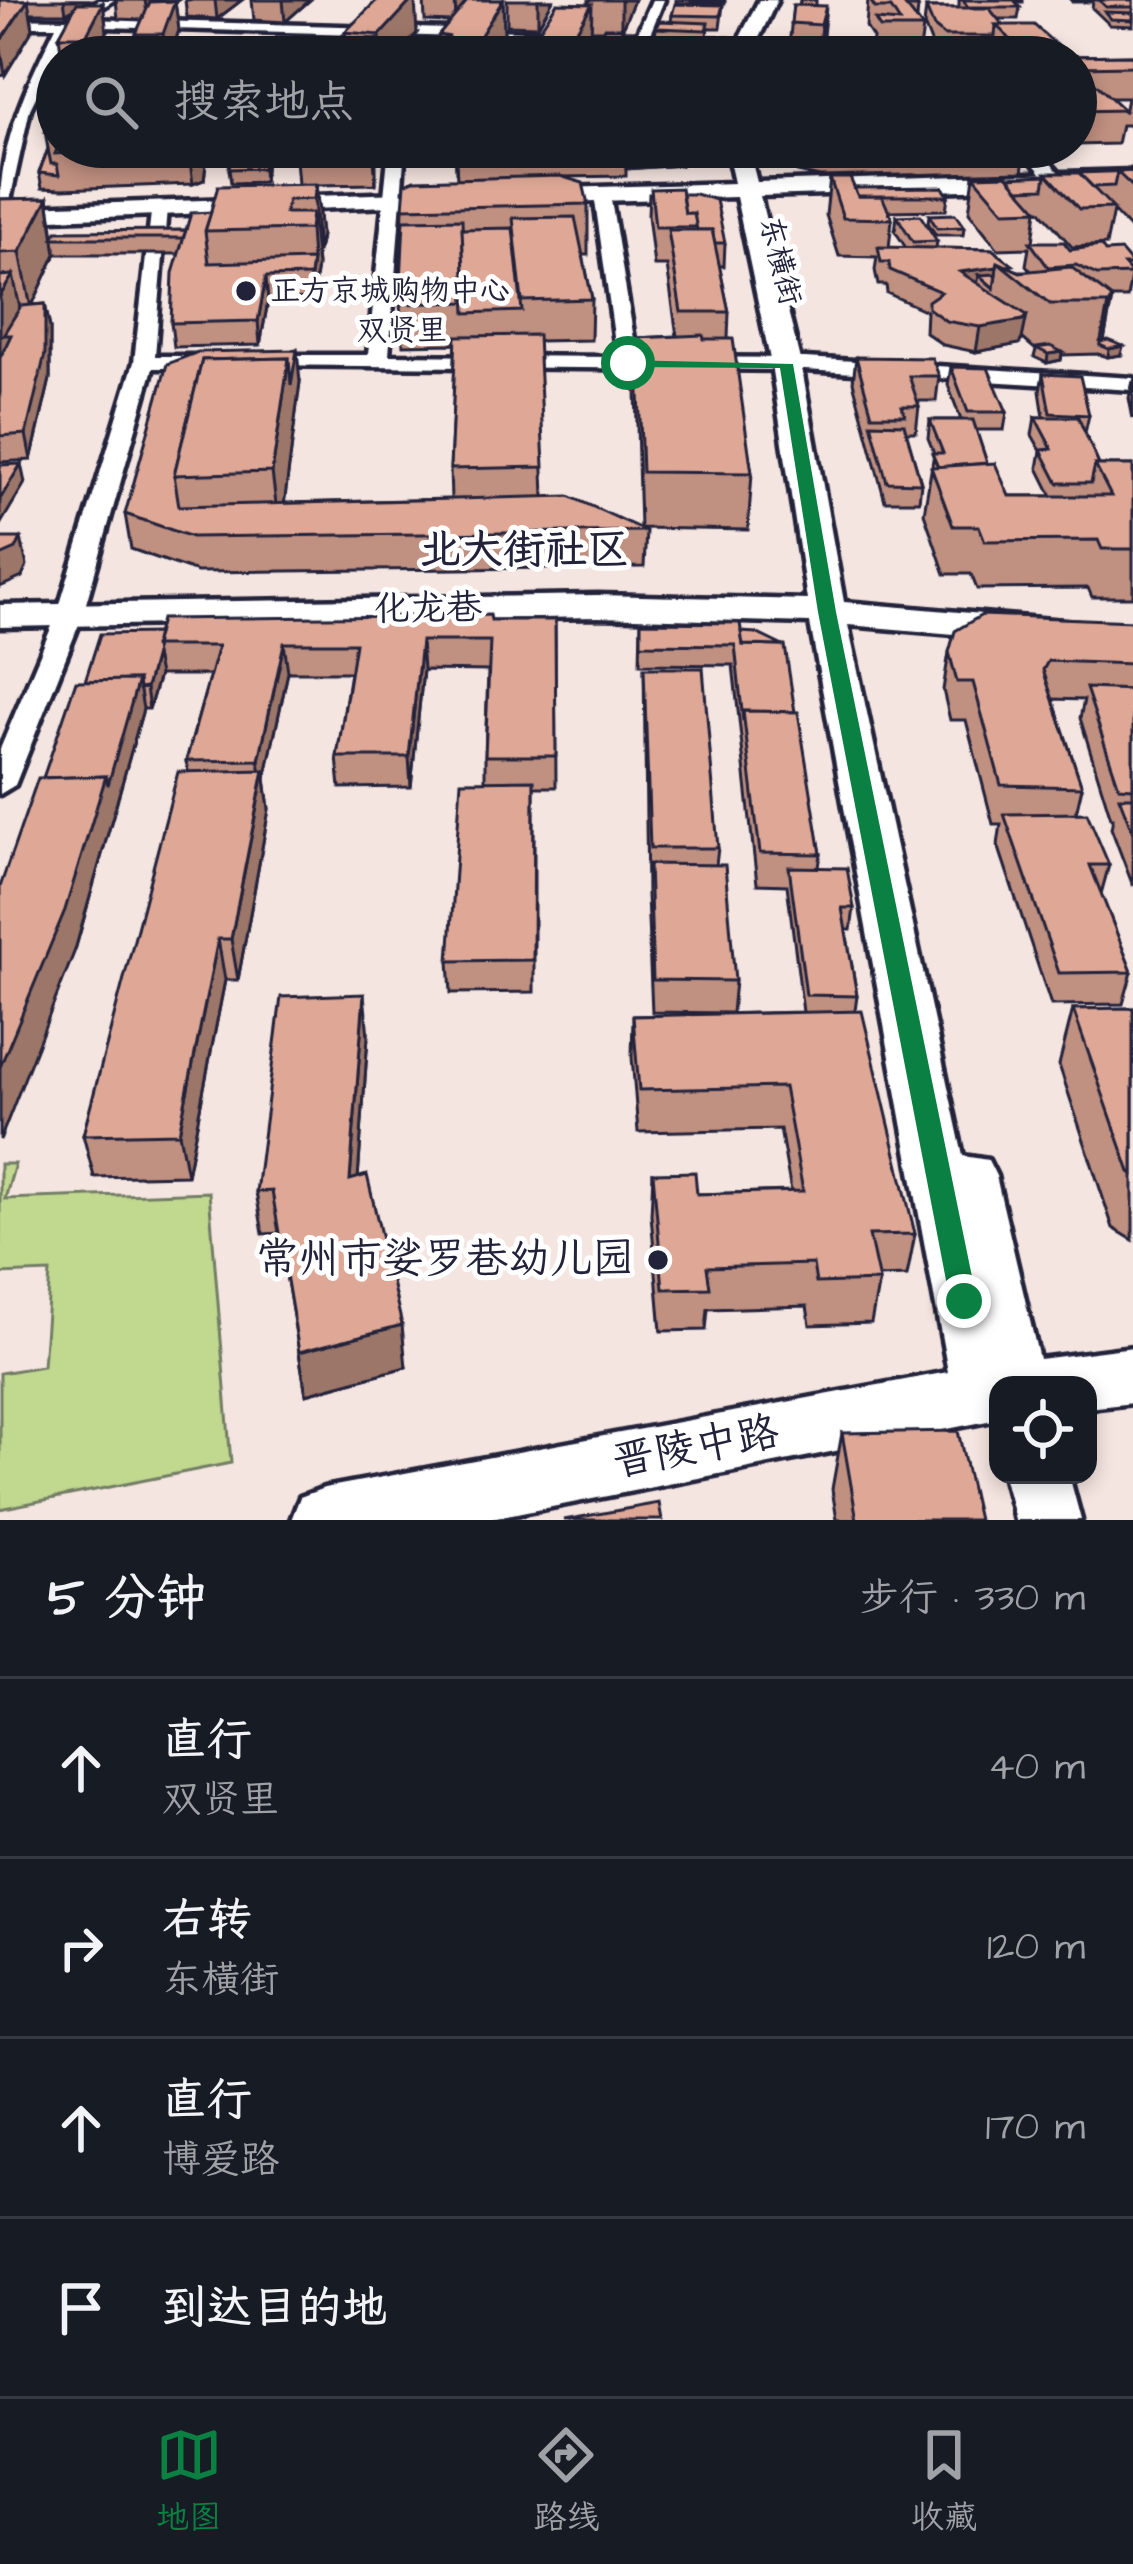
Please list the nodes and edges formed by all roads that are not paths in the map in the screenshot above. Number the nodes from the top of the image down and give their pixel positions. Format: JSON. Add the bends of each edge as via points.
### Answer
{"nodes":[{"id":1,"x":108,"y":0,"type":"edge"},
{"id":2,"x":658,"y":0,"type":"edge"},
{"id":3,"x":754,"y":0,"type":"edge"},
{"id":4,"x":768,"y":0,"type":"edge"},
{"id":5,"x":0,"y":22,"type":"edge"},
{"id":6,"x":63,"y":26,"type":"junction"},
{"id":7,"x":59,"y":36,"type":"edge"},
{"id":8,"x":582,"y":36,"type":"edge"},
{"id":9,"x":643,"y":36,"type":"edge"},
{"id":10,"x":740,"y":36,"type":"edge"},
{"id":11,"x":744,"y":36,"type":"edge"},
{"id":12,"x":36,"y":96,"type":"edge"},
{"id":13,"x":395,"y":168,"type":"edge"},
{"id":14,"x":746,"y":168,"type":"edge"},
{"id":15,"x":754,"y":168,"type":"edge"},
{"id":16,"x":1046,"y":168,"type":"edge"},
{"id":17,"x":1056,"y":180,"type":"junction"},
{"id":18,"x":1133,"y":181,"type":"edge"},
{"id":19,"x":756,"y":193,"type":"junction"},
{"id":20,"x":603,"y":197,"type":"junction"},
{"id":21,"x":391,"y":203,"type":"junction"},
{"id":22,"x":157,"y":210,"type":"junction"},
{"id":23,"x":0,"y":213,"type":"edge"},
{"id":24,"x":378,"y":360,"type":"junction"},
{"id":25,"x":144,"y":362,"type":"junction"},
{"id":26,"x":628,"y":363,"type":"junction"},
{"id":27,"x":796,"y":364,"type":"junction"},
{"id":28,"x":1133,"y":384,"type":"edge"},
{"id":29,"x":841,"y":613,"type":"junction"},
{"id":30,"x":70,"y":614,"type":"junction"},
{"id":31,"x":0,"y":616,"type":"edge"},
{"id":32,"x":1133,"y":638,"type":"edge"},
{"id":33,"x":0,"y":785,"type":"edge"},
{"id":34,"x":1133,"y":1375,"type":"edge"},
{"id":35,"x":1007,"y":1376,"type":"edge"},
{"id":36,"x":1097,"y":1379,"type":"edge"},
{"id":37,"x":989,"y":1393,"type":"edge"},
{"id":38,"x":1038,"y":1484,"type":"edge"},
{"id":39,"x":324,"y":1520,"type":"edge"},
{"id":40,"x":1048,"y":1520,"type":"edge"}],
"edges":[{"from":1,"to":6,"type":"street"},
{"from":2,"to":9,"type":"street"},
{"from":3,"to":10,"type":"main road"},
{"from":4,"to":11,"type":"main road"},
{"from":5,"to":6,"type":"street"},
{"from":6,"to":7,"type":"street"},
{"from":6,"to":8,"type":"street"},
{"from":12,"to":23,"type":"street"},
{"from":13,"to":21,"type":"street"},
{"from":14,"to":19,"type":"main road"},
{"from":15,"to":19,"type":"main road"},
{"from":16,"to":17,"type":"street"},
{"from":17,"to":18,"type":"main road"},
{"from":17,"to":19,"type":"main road"},
{"from":18,"to":19,"type":"main road"},
{"from":19,"to":20,"type":"main road"},
{"from":19,"to":27,"type":"main road","name":"东横街"},
{"from":20,"to":21,"type":"main road"},
{"from":20,"to":26,"type":"street"},
{"from":21,"to":22,"type":"main road"},
{"from":21,"to":24,"type":"street"},
{"from":22,"to":23,"type":"main road"},
{"from":22,"to":25,"type":"street"},
{"from":24,"to":25,"type":"street","name":"双贤里"},
{"from":24,"to":26,"type":"street","name":"双贤里"},
{"from":25,"to":30,"type":"street"},
{"from":26,"to":27,"type":"street","name":"双贤里"},
{"from":27,"to":28,"type":"street","name":"双贤里"},
{"from":27,"to":29,"type":"main road","name":"东横街"},
{"from":29,"to":30,"type":"main road","name":"化龙巷","via":[[598,606]]},
{"from":29,"to":32,"type":"main road","name":"化龙巷"},
{"from":29,"to":35,"type":"main road","name":"东横街"},
{"from":30,"to":31,"type":"main road","name":"化龙巷"},
{"from":30,"to":33,"type":"street"},
{"from":34,"to":36,"type":"main road","name":"晋陵中路"},
{"from":37,"to":39,"type":"main road","name":"晋陵中路"},
{"from":38,"to":40,"type":"main road"}]}
